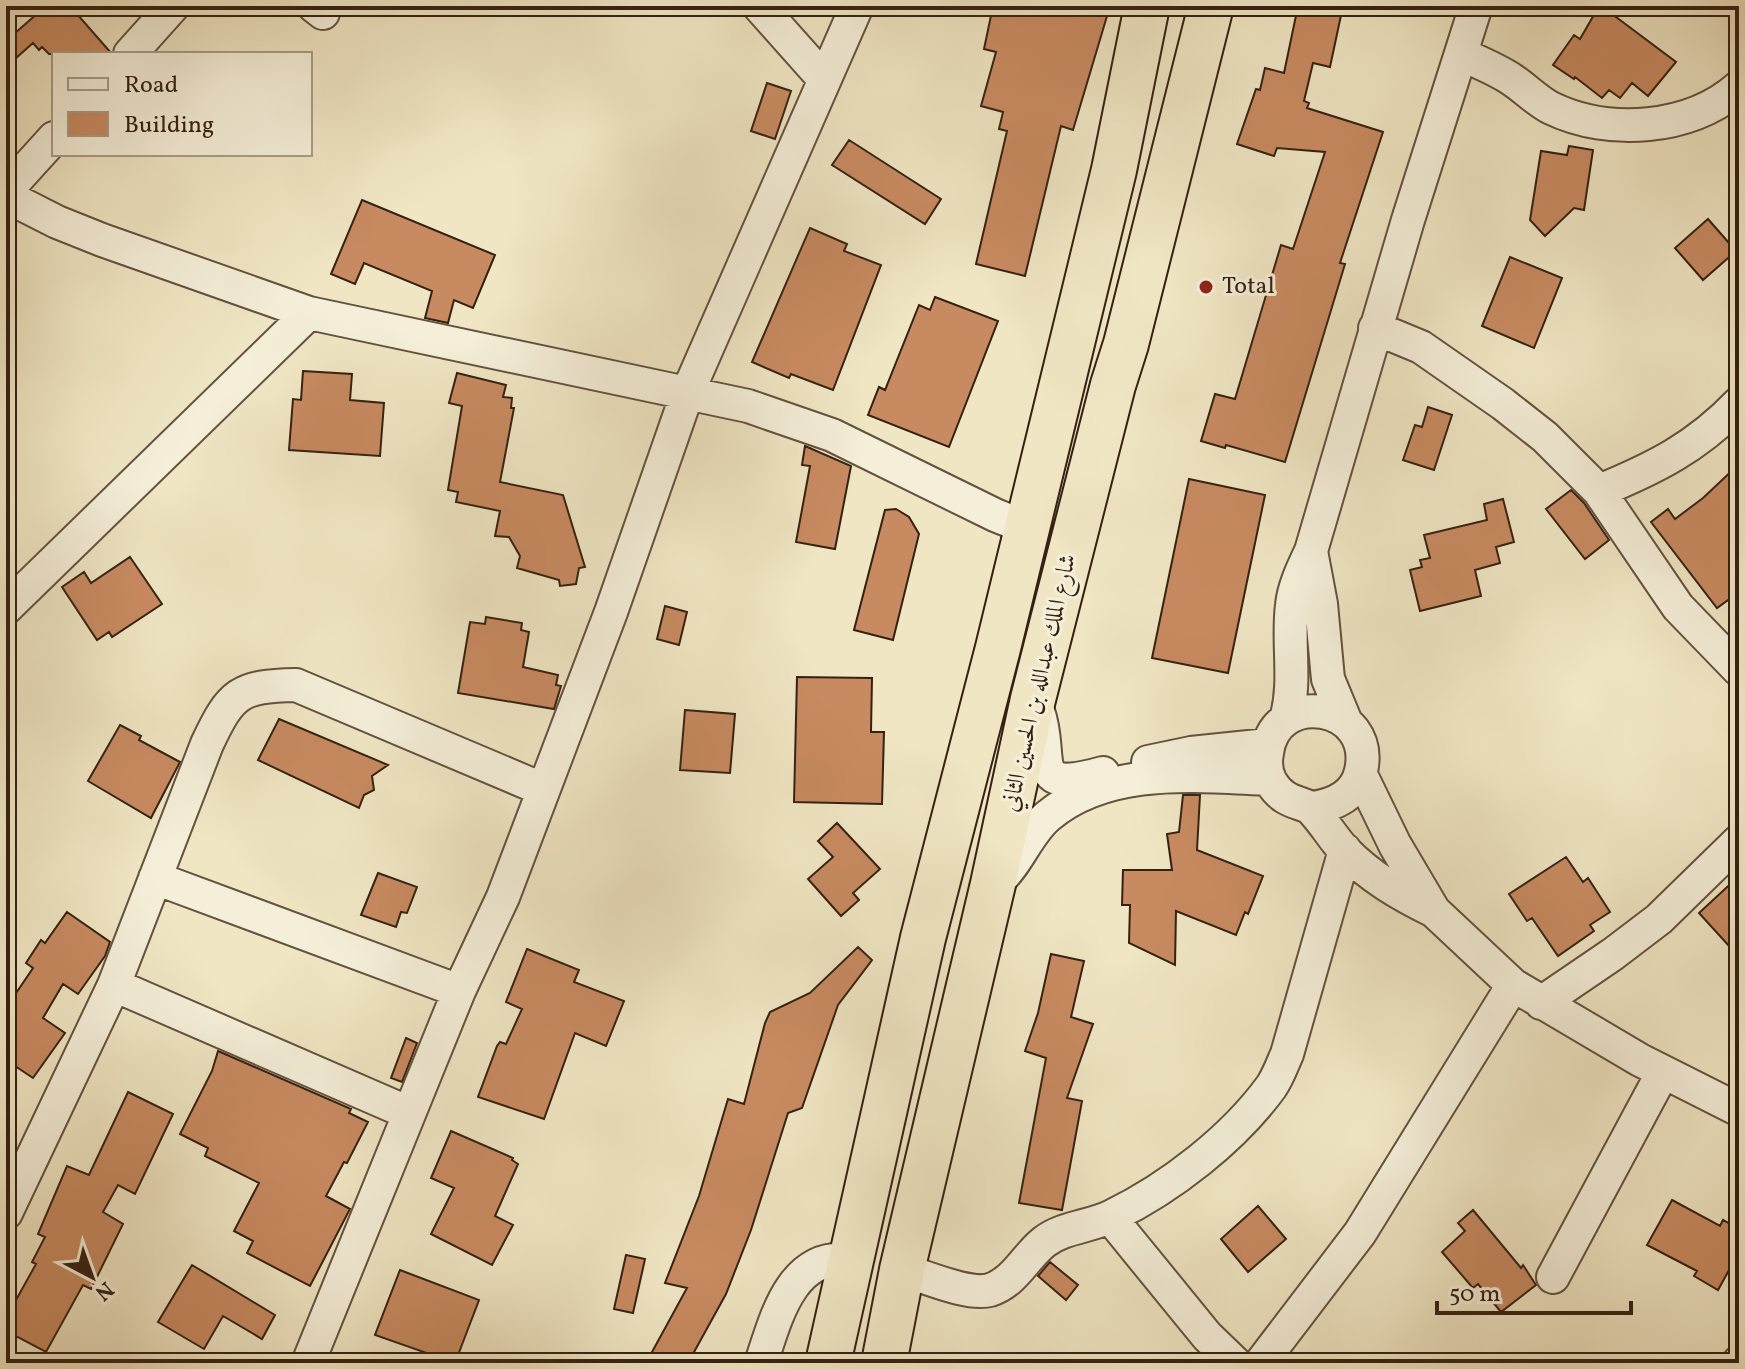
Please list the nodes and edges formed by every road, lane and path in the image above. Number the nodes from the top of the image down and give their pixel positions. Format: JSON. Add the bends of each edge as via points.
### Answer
{"nodes":[{"id":1,"x":173,"y":6,"type":"edge"},
{"id":2,"x":759,"y":6,"type":"edge"},
{"id":3,"x":857,"y":6,"type":"edge"},
{"id":4,"x":1147,"y":6,"type":"edge"},
{"id":5,"x":1211,"y":6,"type":"edge"},
{"id":6,"x":1476,"y":6,"type":"edge"},
{"id":7,"x":132,"y":52,"type":"edge"},
{"id":8,"x":1461,"y":54,"type":"junction"},
{"id":9,"x":824,"y":79,"type":"junction"},
{"id":10,"x":1739,"y":87,"type":"edge"},
{"id":11,"x":52,"y":140,"type":"edge"},
{"id":12,"x":6,"y":194,"type":"edge"},
{"id":13,"x":309,"y":313,"type":"junction"},
{"id":14,"x":1375,"y":328,"type":"junction"},
{"id":15,"x":1065,"y":371,"type":"junction"},
{"id":16,"x":1113,"y":385,"type":"junction"},
{"id":17,"x":687,"y":394,"type":"junction"},
{"id":18,"x":1739,"y":403,"type":"edge"},
{"id":19,"x":1599,"y":491,"type":"junction"},
{"id":20,"x":1027,"y":528,"type":"junction"},
{"id":21,"x":1311,"y":551,"type":"junction"},
{"id":22,"x":6,"y":608,"type":"edge"},
{"id":23,"x":1739,"y":670,"type":"edge"},
{"id":24,"x":1033,"y":699,"type":"junction"},
{"id":25,"x":1286,"y":719,"type":"junction"},
{"id":26,"x":1345,"y":720,"type":"junction"},
{"id":27,"x":1268,"y":745,"type":"junction"},
{"id":28,"x":1132,"y":772,"type":"junction"},
{"id":29,"x":1361,"y":775,"type":"junction"},
{"id":30,"x":1269,"y":779,"type":"junction"},
{"id":31,"x":542,"y":789,"type":"junction"},
{"id":32,"x":1312,"y":808,"type":"junction"},
{"id":33,"x":1739,"y":841,"type":"edge"},
{"id":34,"x":1345,"y":850,"type":"junction"},
{"id":35,"x":155,"y":878,"type":"junction"},
{"id":36,"x":993,"y":884,"type":"junction"},
{"id":37,"x":1434,"y":911,"type":"junction"},
{"id":38,"x":114,"y":985,"type":"junction"},
{"id":39,"x":1513,"y":985,"type":"junction"},
{"id":40,"x":459,"y":991,"type":"junction"},
{"id":41,"x":1541,"y":1003,"type":"junction"},
{"id":42,"x":1663,"y":1072,"type":"junction"},
{"id":43,"x":1739,"y":1110,"type":"edge"},
{"id":44,"x":409,"y":1113,"type":"junction"},
{"id":45,"x":6,"y":1213,"type":"edge"},
{"id":46,"x":1110,"y":1217,"type":"junction"},
{"id":47,"x":850,"y":1260,"type":"junction"},
{"id":48,"x":902,"y":1270,"type":"junction"},
{"id":49,"x":1553,"y":1277,"type":"dead end"},
{"id":50,"x":308,"y":1363,"type":"edge"},
{"id":51,"x":761,"y":1363,"type":"edge"},
{"id":52,"x":828,"y":1363,"type":"edge"},
{"id":53,"x":884,"y":1363,"type":"edge"},
{"id":54,"x":1235,"y":1363,"type":"edge"},
{"id":55,"x":1261,"y":1363,"type":"edge"}],
"edges":[{"from":1,"to":7,"type":"street"},
{"from":2,"to":9,"type":"street"},
{"from":3,"to":9,"type":"street"},
{"from":4,"to":15,"type":"highway","name":"شارع الملك عبدالله بن الحسين الثاني"},
{"from":5,"to":16,"type":"highway","name":"شارع الملك عبدالله بن الحسين الثاني"},
{"from":6,"to":8,"type":"street"},
{"from":8,"to":10,"type":"street","via":[[1510,78],[1549,107],[1599,122],[1678,119]]},
{"from":8,"to":14,"type":"street"},
{"from":9,"to":17,"type":"street"},
{"from":11,"to":12,"type":"street"},
{"from":12,"to":13,"type":"street","via":[[102,240]]},
{"from":13,"to":17,"type":"street"},
{"from":13,"to":22,"type":"street"},
{"from":14,"to":19,"type":"street","via":[[1421,347],[1503,404]]},
{"from":14,"to":21,"type":"street"},
{"from":15,"to":16,"type":"highway","via":[[1084,361],[1106,374]]},
{"from":15,"to":20,"type":"highway","name":"شارع الملك عبدالله بن الحسين الثاني"},
{"from":16,"to":24,"type":"highway","name":"شارع الملك عبدالله بن الحسين الثاني"},
{"from":17,"to":20,"type":"street","via":[[748,406],[832,435]]},
{"from":17,"to":31,"type":"street"},
{"from":18,"to":19,"type":"street","via":[[1682,452]]},
{"from":19,"to":23,"type":"street","via":[[1678,607]]},
{"from":20,"to":47,"type":"highway","name":"شارع الملك عبدالله بن الحسين الثاني","via":[[923,938]]},
{"from":21,"to":25,"type":"street","via":[[1292,604],[1293,680]]},
{"from":21,"to":26,"type":"street","via":[[1328,679]]},
{"from":24,"to":28,"type":"street","via":[[1050,775],[1070,780]]},
{"from":24,"to":36,"type":"highway","name":"شارع الملك عبدالله بن الحسين الثاني"},
{"from":25,"to":26,"type":"street","via":[[1316,710]]},
{"from":25,"to":27,"type":"street"},
{"from":26,"to":29,"type":"street","via":[[1361,746]]},
{"from":27,"to":28,"type":"street","via":[[1191,753]]},
{"from":27,"to":30,"type":"street"},
{"from":28,"to":30,"type":"street"},
{"from":28,"to":36,"type":"street","via":[[1048,816]]},
{"from":29,"to":32,"type":"street","via":[[1341,800]]},
{"from":29,"to":37,"type":"street"},
{"from":30,"to":32,"type":"street","via":[[1294,804]]},
{"from":31,"to":35,"type":"street","via":[[296,685],[259,686],[235,697],[221,716]]},
{"from":31,"to":40,"type":"street","via":[[503,897]]},
{"from":32,"to":34,"type":"street"},
{"from":33,"to":41,"type":"street","via":[[1659,919]]},
{"from":34,"to":37,"type":"street","via":[[1372,875]]},
{"from":34,"to":46,"type":"street","via":[[1287,1054],[1273,1084],[1221,1140],[1167,1185]]},
{"from":35,"to":38,"type":"street"},
{"from":35,"to":40,"type":"street"},
{"from":36,"to":48,"type":"highway","name":"شارع الملك عبدالله بن الحسين الثاني"},
{"from":37,"to":39,"type":"street"},
{"from":38,"to":44,"type":"street"},
{"from":38,"to":45,"type":"street"},
{"from":39,"to":41,"type":"street"},
{"from":39,"to":55,"type":"street","via":[[1360,1233]]},
{"from":40,"to":44,"type":"street"},
{"from":41,"to":42,"type":"street"},
{"from":42,"to":43,"type":"street"},
{"from":42,"to":49,"type":"street"},
{"from":44,"to":50,"type":"street"},
{"from":46,"to":48,"type":"street","via":[[1058,1233],[990,1290],[975,1292]]},
{"from":46,"to":54,"type":"street"},
{"from":47,"to":51,"type":"street","via":[[834,1258],[799,1276]]},
{"from":47,"to":52,"type":"highway","name":"شارع الملك عبدالله بن الحسين الثاني"},
{"from":48,"to":53,"type":"highway","name":"شارع الملك عبدالله بن الحسين الثاني"}]}
